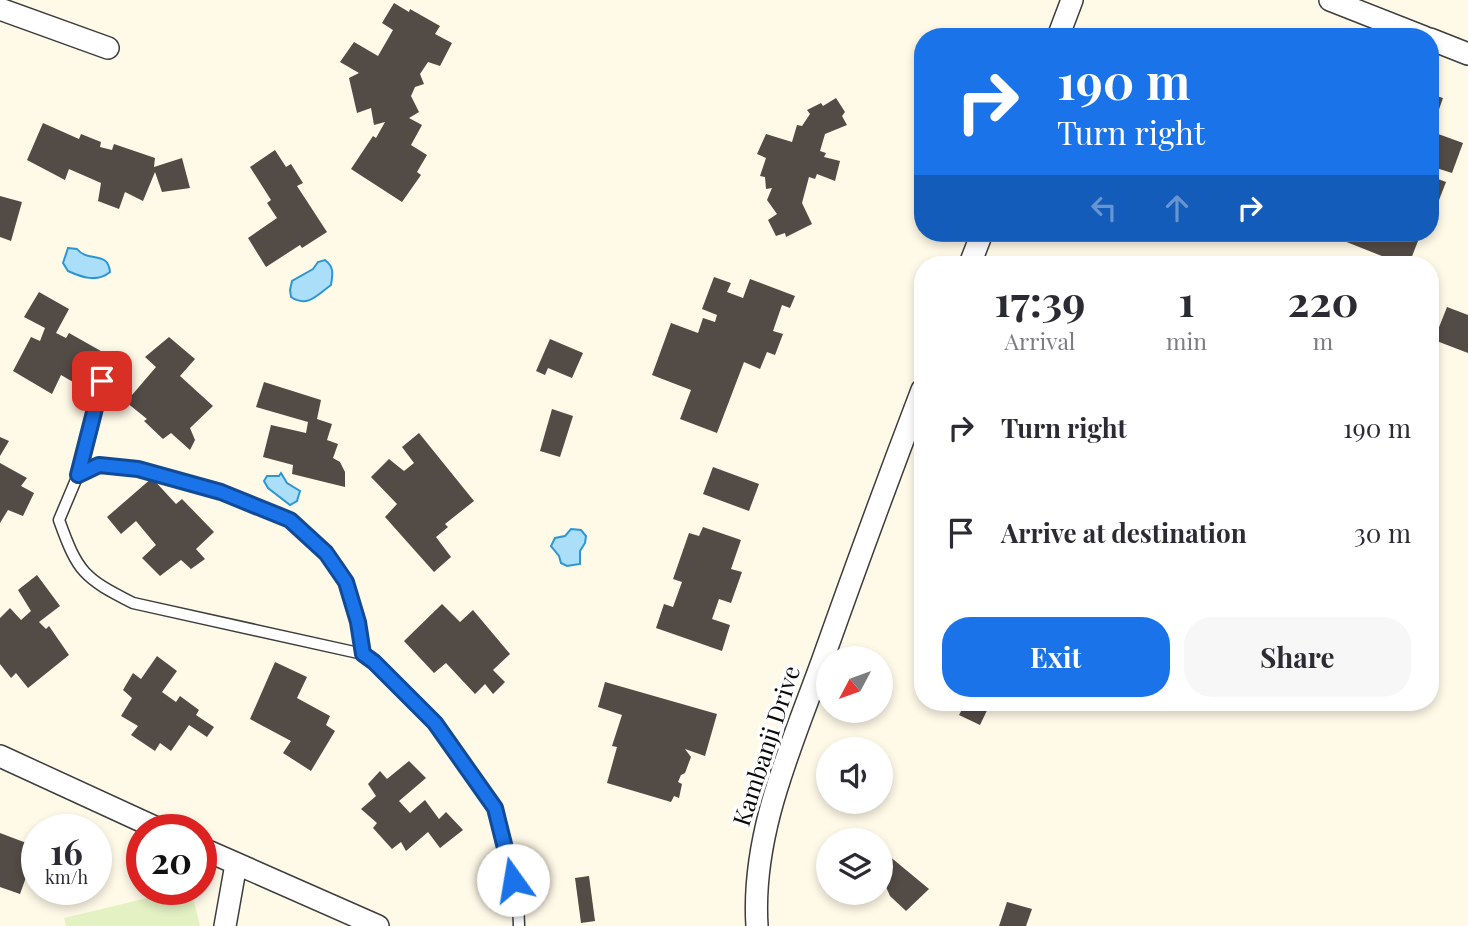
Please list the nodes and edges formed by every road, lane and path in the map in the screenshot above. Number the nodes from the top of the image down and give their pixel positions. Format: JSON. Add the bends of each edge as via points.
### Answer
{"nodes":[{"id":1,"x":1072,"y":0,"type":"edge"},
{"id":2,"x":1330,"y":0,"type":"edge"},
{"id":3,"x":0,"y":9,"type":"edge"},
{"id":4,"x":1061,"y":28,"type":"edge"},
{"id":5,"x":1401,"y":28,"type":"edge"},
{"id":6,"x":1439,"y":43,"type":"edge"},
{"id":7,"x":108,"y":48,"type":"dead end"},
{"id":8,"x":1468,"y":54,"type":"edge"},
{"id":9,"x":102,"y":381,"type":"dead end"},
{"id":10,"x":914,"y":411,"type":"edge"},
{"id":11,"x":78,"y":475,"type":"junction"},
{"id":12,"x":363,"y":654,"type":"junction"},
{"id":13,"x":0,"y":756,"type":"edge"},
{"id":14,"x":126,"y":814,"type":"edge"},
{"id":15,"x":217,"y":855,"type":"edge"},
{"id":16,"x":236,"y":864,"type":"junction"},
{"id":17,"x":225,"y":926,"type":"edge"},
{"id":18,"x":378,"y":926,"type":"edge"},
{"id":19,"x":519,"y":926,"type":"edge"},
{"id":20,"x":757,"y":926,"type":"edge"}],
"edges":[{"from":1,"to":4,"type":"street"},
{"from":2,"to":5,"type":"street"},
{"from":3,"to":7,"type":"street"},
{"from":6,"to":8,"type":"street"},
{"from":9,"to":11,"type":"lane"},
{"from":10,"to":20,"type":"street","name":"Kambanji Drive","via":[[769,814],[757,866]]},
{"from":11,"to":12,"type":"lane","via":[[99,465],[138,469],[221,492],[290,520],[326,553],[346,582]]},
{"from":11,"to":12,"type":"lane","via":[[59,520],[81,571],[102,588],[133,603]]},
{"from":12,"to":19,"type":"lane","via":[[435,723],[495,808],[518,900]]},
{"from":13,"to":14,"type":"street"},
{"from":15,"to":16,"type":"street"},
{"from":16,"to":17,"type":"street"},
{"from":16,"to":18,"type":"street"}]}
